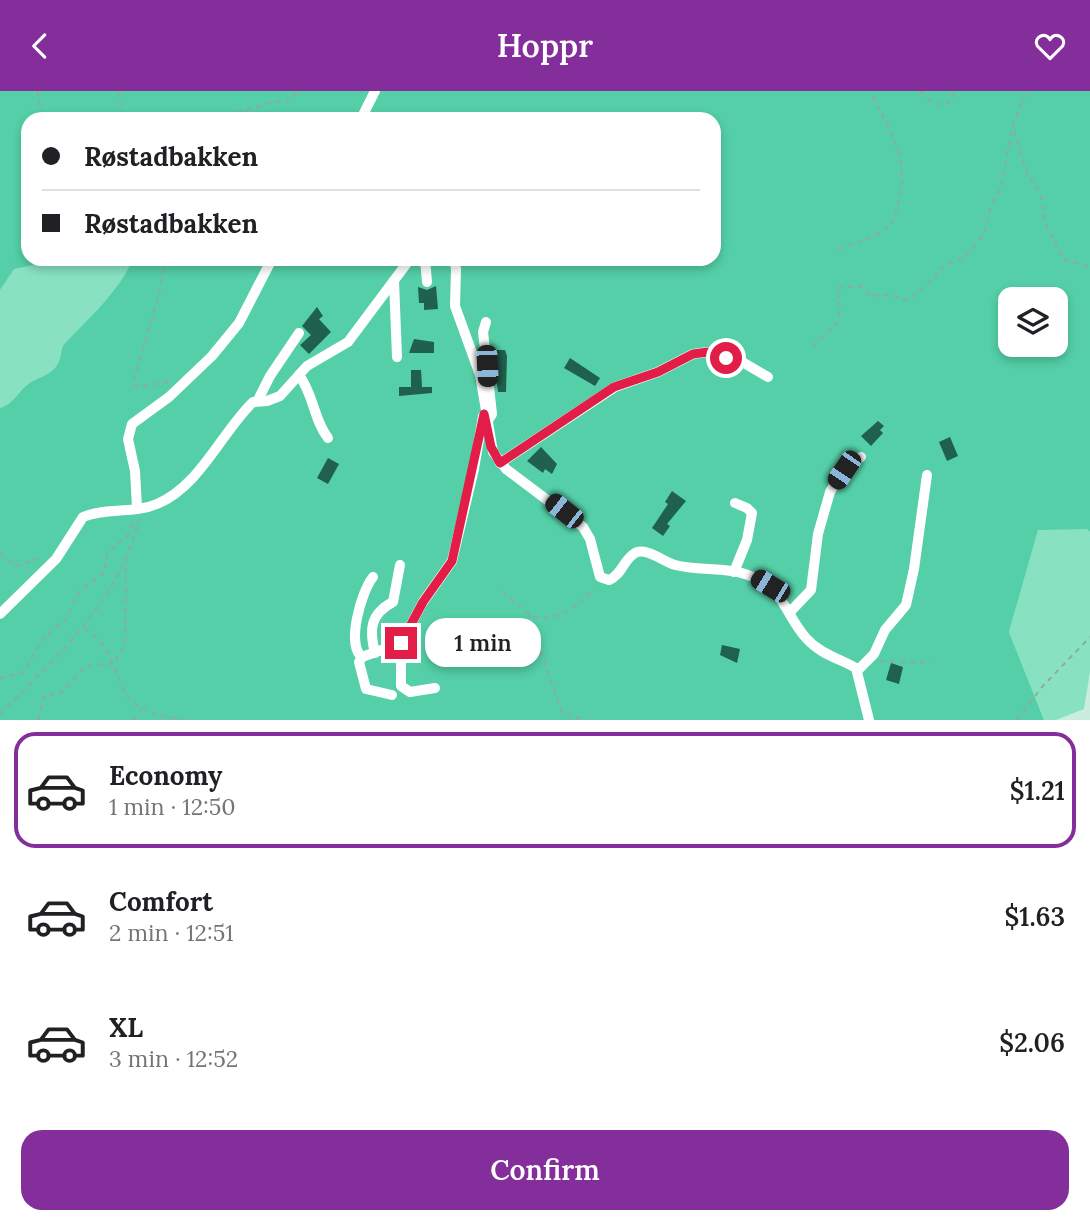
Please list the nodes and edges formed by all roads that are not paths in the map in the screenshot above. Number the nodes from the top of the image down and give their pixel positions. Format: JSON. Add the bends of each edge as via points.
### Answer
{"nodes":[{"id":1,"x":375,"y":91,"type":"edge"},
{"id":2,"x":364,"y":112,"type":"edge"},
{"id":3,"x":268,"y":266,"type":"edge"},
{"id":4,"x":405,"y":266,"type":"edge"},
{"id":5,"x":426,"y":266,"type":"edge"},
{"id":6,"x":454,"y":266,"type":"edge"},
{"id":7,"x":394,"y":281,"type":"junction"},
{"id":8,"x":427,"y":282,"type":"dead end"},
{"id":9,"x":397,"y":317,"type":"junction"},
{"id":10,"x":486,"y":322,"type":"dead end"},
{"id":11,"x":409,"y":331,"type":"dead end"},
{"id":12,"x":299,"y":333,"type":"dead end"},
{"id":13,"x":397,"y":358,"type":"dead end"},
{"id":14,"x":299,"y":375,"type":"junction"},
{"id":15,"x":768,"y":377,"type":"dead end"},
{"id":16,"x":257,"y":400,"type":"junction"},
{"id":17,"x":317,"y":416,"type":"junction"},
{"id":18,"x":485,"y":418,"type":"junction"},
{"id":19,"x":307,"y":422,"type":"dead end"},
{"id":20,"x":328,"y":438,"type":"dead end"},
{"id":21,"x":861,"y":457,"type":"dead end"},
{"id":22,"x":500,"y":463,"type":"junction"},
{"id":23,"x":927,"y":475,"type":"dead end"},
{"id":24,"x":735,"y":503,"type":"dead end"},
{"id":25,"x":138,"y":508,"type":"junction"},
{"id":26,"x":400,"y":565,"type":"dead end"},
{"id":27,"x":734,"y":572,"type":"junction"},
{"id":28,"x":373,"y":577,"type":"dead end"},
{"id":29,"x":790,"y":612,"type":"junction"},
{"id":30,"x":0,"y":614,"type":"edge"},
{"id":31,"x":401,"y":643,"type":"junction"},
{"id":32,"x":375,"y":653,"type":"junction"},
{"id":33,"x":362,"y":657,"type":"junction"},
{"id":34,"x":857,"y":671,"type":"junction"},
{"id":35,"x":435,"y":688,"type":"dead end"},
{"id":36,"x":392,"y":695,"type":"dead end"},
{"id":37,"x":869,"y":720,"type":"edge"}],
"edges":[{"from":1,"to":2,"type":"street"},
{"from":3,"to":25,"type":"street","via":[[239,323],[189,380],[135,421],[128,433]]},
{"from":4,"to":7,"type":"street"},
{"from":5,"to":8,"type":"street"},
{"from":6,"to":18,"type":"street","via":[[455,306],[475,358]]},
{"from":7,"to":9,"type":"street"},
{"from":7,"to":14,"type":"street","via":[[348,342]]},
{"from":9,"to":11,"type":"street"},
{"from":9,"to":13,"type":"street"},
{"from":10,"to":18,"type":"street","via":[[483,332],[492,409]]},
{"from":12,"to":16,"type":"street"},
{"from":14,"to":16,"type":"street","via":[[280,396]]},
{"from":14,"to":17,"type":"street"},
{"from":15,"to":22,"type":"street","via":[[744,363],[708,352],[693,354],[614,387]]},
{"from":16,"to":25,"type":"street","via":[[174,493],[157,504]]},
{"from":17,"to":19,"type":"street"},
{"from":17,"to":20,"type":"street"},
{"from":18,"to":22,"type":"street"},
{"from":18,"to":31,"type":"street","via":[[452,561]]},
{"from":21,"to":29,"type":"street","via":[[834,485],[818,534],[811,590]]},
{"from":22,"to":27,"type":"street","via":[[583,527],[600,577],[616,577],[633,555],[641,552],[684,567]]},
{"from":23,"to":34,"type":"street","via":[[906,605]]},
{"from":24,"to":27,"type":"street","via":[[752,513]]},
{"from":25,"to":30,"type":"street","via":[[83,517],[56,559]]},
{"from":26,"to":32,"type":"street","via":[[393,602],[373,618]]},
{"from":27,"to":29,"type":"street","via":[[770,586]]},
{"from":28,"to":33,"type":"street","via":[[357,608],[356,648]]},
{"from":29,"to":34,"type":"street","via":[[812,644]]},
{"from":31,"to":32,"type":"street"},
{"from":31,"to":35,"type":"street","via":[[401,686],[410,692]]},
{"from":32,"to":33,"type":"street"},
{"from":33,"to":36,"type":"street","via":[[359,662],[366,689]]},
{"from":34,"to":37,"type":"street"}]}
